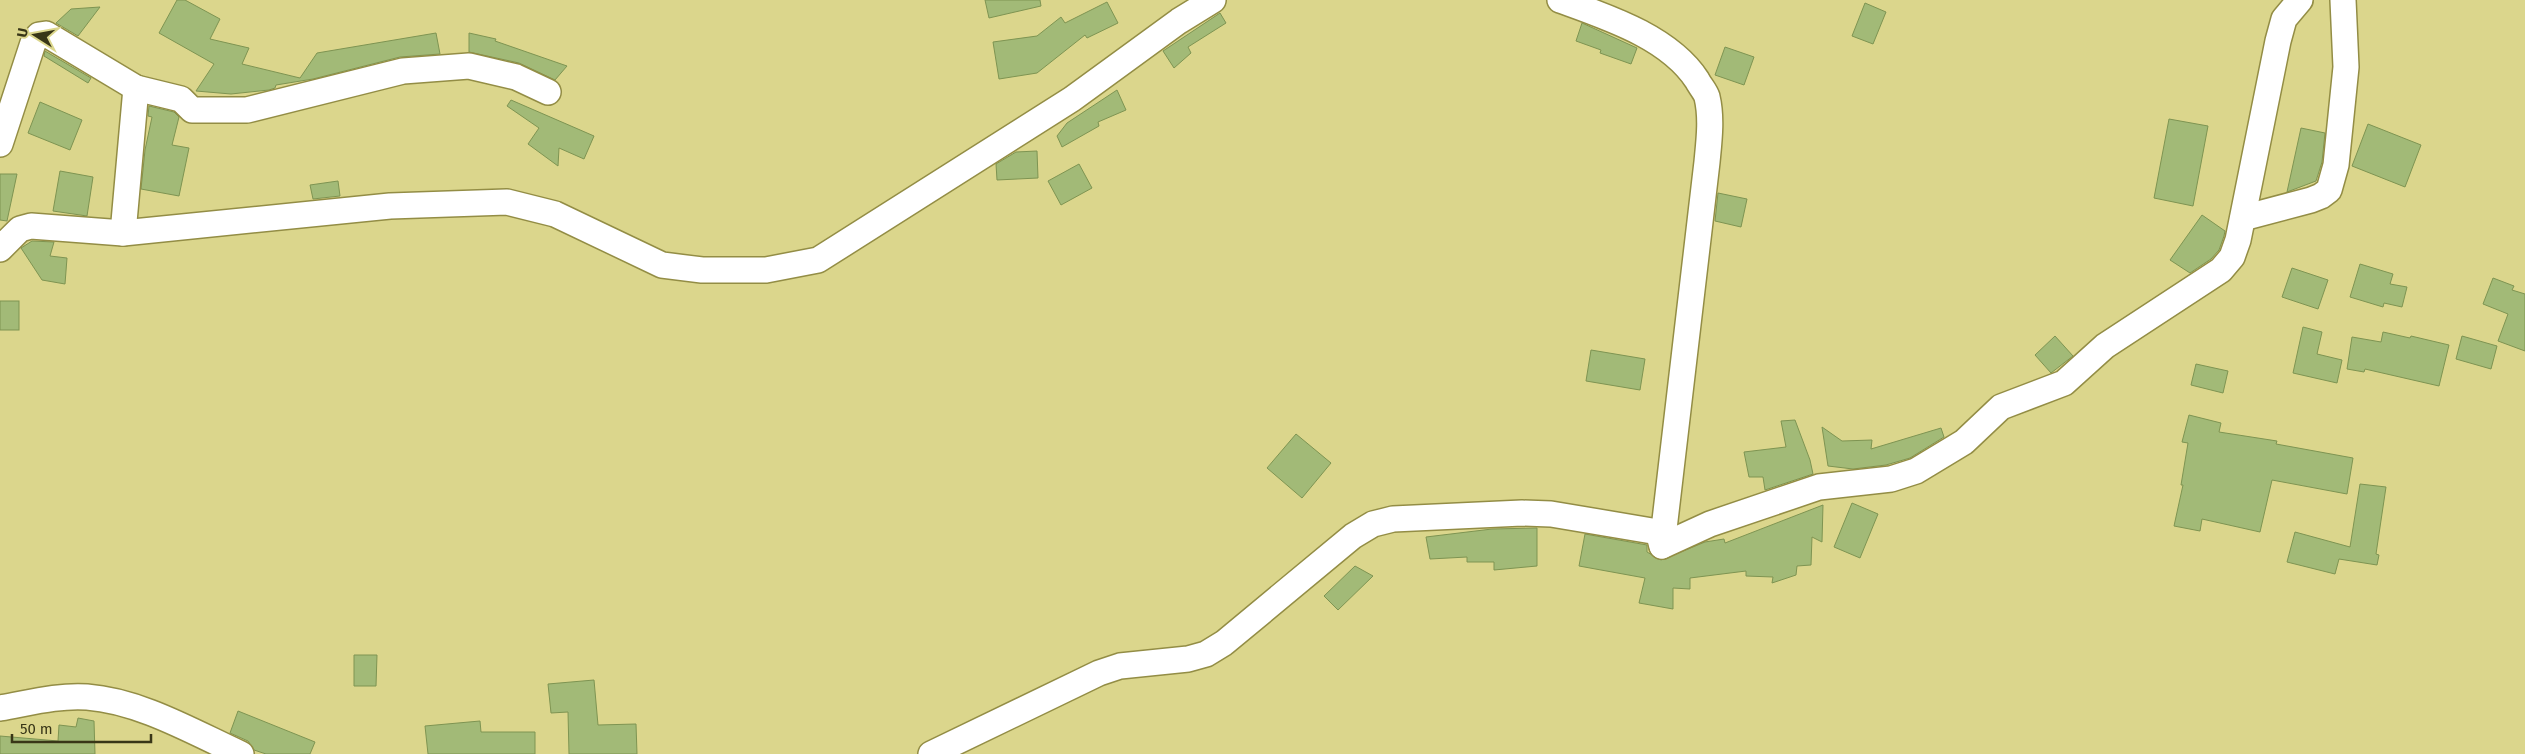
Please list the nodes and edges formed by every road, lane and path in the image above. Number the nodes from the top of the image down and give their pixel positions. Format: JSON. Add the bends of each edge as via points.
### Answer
{"nodes":[{"id":1,"x":1213,"y":0,"type":"edge"},
{"id":2,"x":1560,"y":0,"type":"edge"},
{"id":3,"x":2300,"y":0,"type":"edge"},
{"id":4,"x":2343,"y":0,"type":"edge"},
{"id":5,"x":136,"y":88,"type":"junction"},
{"id":6,"x":548,"y":92,"type":"dead end"},
{"id":7,"x":0,"y":144,"type":"edge"},
{"id":8,"x":2243,"y":218,"type":"junction"},
{"id":9,"x":123,"y":233,"type":"junction"},
{"id":10,"x":0,"y":249,"type":"edge"},
{"id":11,"x":1662,"y":546,"type":"junction"},
{"id":12,"x":0,"y":708,"type":"edge"},
{"id":13,"x":241,"y":754,"type":"edge"},
{"id":14,"x":931,"y":754,"type":"edge"}],
"edges":[{"from":1,"to":9,"type":"street","via":[[1072,99],[818,260],[766,270],[702,270],[662,265],[555,214],[507,202],[390,206]]},
{"from":2,"to":11,"type":"street","via":[[1623,24],[1675,54],[1691,70],[1707,96],[1710,126],[1707,162]]},
{"from":3,"to":8,"type":"street","via":[[2284,20],[2278,41]]},
{"from":4,"to":8,"type":"street","via":[[2346,67],[2336,165],[2329,190],[2311,200]]},
{"from":5,"to":6,"type":"street","via":[[181,99],[192,110],[221,112],[246,110],[403,71],[469,66],[516,77]]},
{"from":5,"to":7,"type":"street","via":[[58,39],[39,35],[33,43]]},
{"from":5,"to":9,"type":"street"},
{"from":8,"to":11,"type":"street","via":[[2232,257],[2221,270],[2105,346],[2064,383],[2001,407],[1964,442],[1916,471],[1891,479],[1819,487],[1710,524]]},
{"from":9,"to":10,"type":"street","via":[[31,226],[20,229]]},
{"from":11,"to":14,"type":"street","via":[[1658,532],[1551,514],[1392,519],[1373,524],[1353,536],[1224,643],[1206,654],[1120,666],[1099,673]]},
{"from":12,"to":13,"type":"street","via":[[56,698],[88,697],[118,703],[167,721]]}]}
